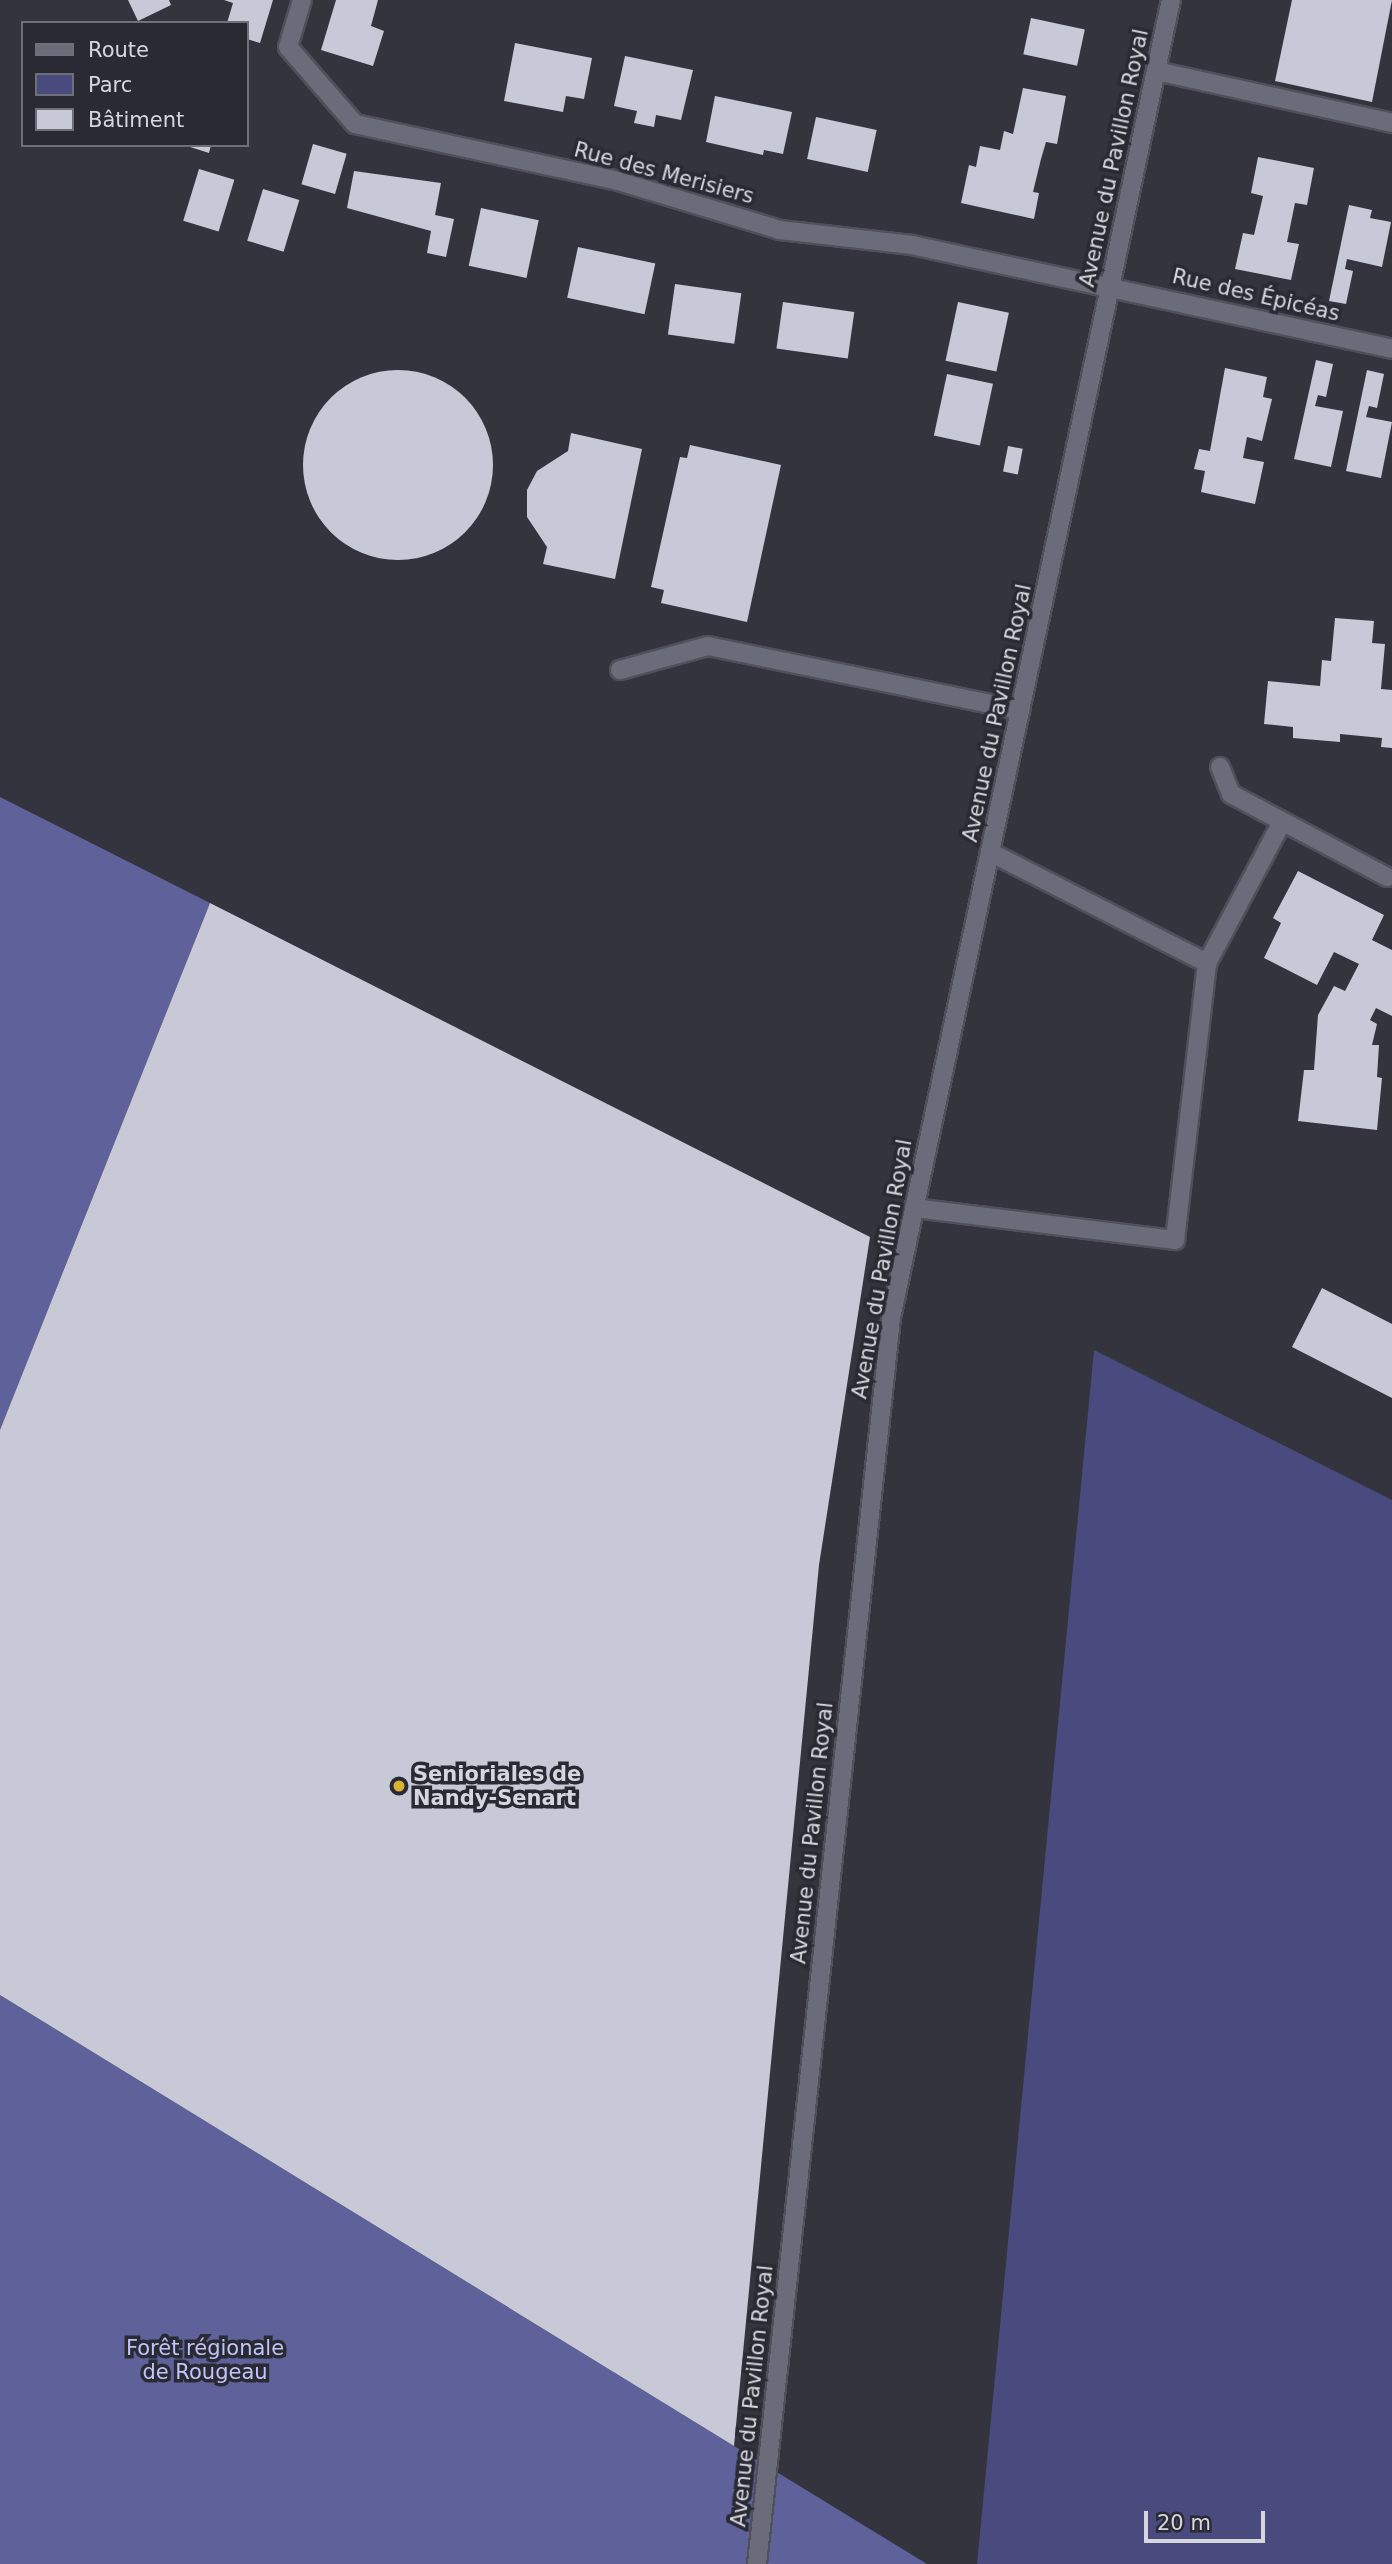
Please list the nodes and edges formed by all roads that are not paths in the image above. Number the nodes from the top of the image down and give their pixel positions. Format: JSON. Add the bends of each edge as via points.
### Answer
{"nodes":[{"id":1,"x":302,"y":0,"type":"edge"},
{"id":2,"x":1171,"y":0,"type":"edge"},
{"id":3,"x":1156,"y":71,"type":"junction"},
{"id":4,"x":1392,"y":123,"type":"edge"},
{"id":5,"x":1110,"y":286,"type":"junction"},
{"id":6,"x":1392,"y":349,"type":"edge"},
{"id":7,"x":620,"y":670,"type":"dead end"},
{"id":8,"x":1021,"y":710,"type":"junction"},
{"id":9,"x":1220,"y":767,"type":"dead end"},
{"id":10,"x":1281,"y":824,"type":"junction"},
{"id":11,"x":990,"y":852,"type":"junction"},
{"id":12,"x":1387,"y":877,"type":"dead end"},
{"id":13,"x":1207,"y":963,"type":"junction"},
{"id":14,"x":914,"y":1208,"type":"junction"},
{"id":15,"x":758,"y":2564,"type":"edge"}],
"edges":[{"from":1,"to":5,"type":"street","name":"Rue des Merisiers","via":[[288,47],[355,124],[618,181],[780,230],[912,245]]},
{"from":2,"to":3,"type":"street","name":"Avenue du Pavillon Royal"},
{"from":3,"to":4,"type":"street"},
{"from":3,"to":5,"type":"street","name":"Avenue du Pavillon Royal"},
{"from":5,"to":6,"type":"street","name":"Rue des Épicéas"},
{"from":5,"to":8,"type":"street","name":"Avenue du Pavillon Royal"},
{"from":7,"to":8,"type":"street","via":[[708,646]]},
{"from":8,"to":11,"type":"street","name":"Avenue du Pavillon Royal"},
{"from":9,"to":10,"type":"street","via":[[1231,794]]},
{"from":10,"to":12,"type":"street"},
{"from":10,"to":13,"type":"street"},
{"from":11,"to":13,"type":"street"},
{"from":11,"to":14,"type":"street","name":"Avenue du Pavillon Royal"},
{"from":13,"to":14,"type":"street","via":[[1175,1240]]},
{"from":14,"to":15,"type":"street","name":"Avenue du Pavillon Royal","via":[[878,1414]]}]}
